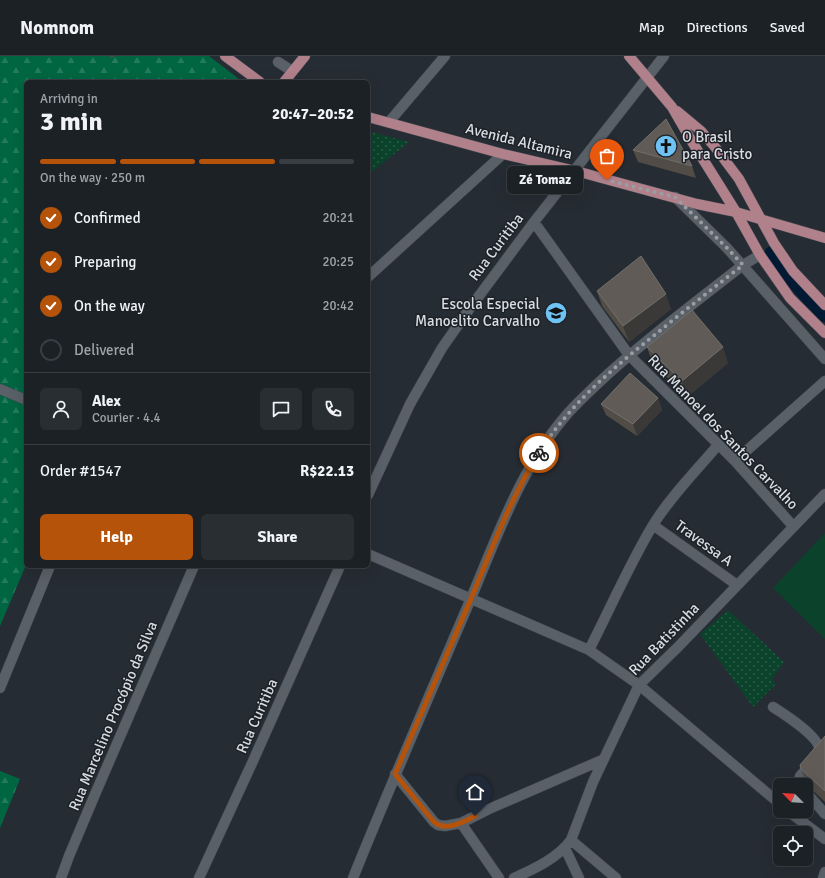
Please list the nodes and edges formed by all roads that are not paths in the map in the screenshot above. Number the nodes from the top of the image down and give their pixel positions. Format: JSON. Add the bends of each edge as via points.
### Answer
{"nodes":[{"id":1,"x":225,"y":56,"type":"edge"},
{"id":2,"x":305,"y":56,"type":"edge"},
{"id":3,"x":445,"y":56,"type":"edge"},
{"id":4,"x":629,"y":56,"type":"edge"},
{"id":5,"x":664,"y":56,"type":"edge"},
{"id":6,"x":278,"y":62,"type":"dead end"},
{"id":7,"x":292,"y":71,"type":"junction"},
{"id":8,"x":646,"y":78,"type":"junction"},
{"id":9,"x":257,"y":80,"type":"edge"},
{"id":10,"x":285,"y":80,"type":"edge"},
{"id":11,"x":672,"y":107,"type":"junction"},
{"id":12,"x":370,"y":117,"type":"edge"},
{"id":13,"x":389,"y":122,"type":"junction"},
{"id":14,"x":503,"y":154,"type":"junction"},
{"id":15,"x":576,"y":171,"type":"junction"},
{"id":16,"x":675,"y":197,"type":"junction"},
{"id":17,"x":736,"y":212,"type":"junction"},
{"id":18,"x":763,"y":221,"type":"junction"},
{"id":19,"x":534,"y":222,"type":"junction"},
{"id":20,"x":825,"y":238,"type":"edge"},
{"id":21,"x":760,"y":255,"type":"junction"},
{"id":22,"x":743,"y":265,"type":"junction"},
{"id":23,"x":370,"y":275,"type":"edge"},
{"id":24,"x":825,"y":305,"type":"edge"},
{"id":25,"x":825,"y":333,"type":"edge"},
{"id":26,"x":628,"y":355,"type":"junction"},
{"id":27,"x":825,"y":359,"type":"edge"},
{"id":28,"x":825,"y":381,"type":"edge"},
{"id":29,"x":0,"y":389,"type":"edge"},
{"id":30,"x":24,"y":399,"type":"edge"},
{"id":31,"x":718,"y":445,"type":"junction"},
{"id":32,"x":735,"y":461,"type":"junction"},
{"id":33,"x":370,"y":491,"type":"edge"},
{"id":34,"x":825,"y":494,"type":"edge"},
{"id":35,"x":653,"y":525,"type":"junction"},
{"id":36,"x":793,"y":526,"type":"junction"},
{"id":37,"x":370,"y":555,"type":"edge"},
{"id":38,"x":49,"y":568,"type":"edge"},
{"id":39,"x":193,"y":568,"type":"edge"},
{"id":40,"x":339,"y":568,"type":"edge"},
{"id":41,"x":736,"y":585,"type":"junction"},
{"id":42,"x":470,"y":600,"type":"junction"},
{"id":43,"x":589,"y":650,"type":"junction"},
{"id":44,"x":639,"y":685,"type":"junction"},
{"id":45,"x":0,"y":688,"type":"edge"},
{"id":46,"x":773,"y":707,"type":"dead end"},
{"id":47,"x":602,"y":760,"type":"junction"},
{"id":48,"x":395,"y":774,"type":"junction"},
{"id":49,"x":800,"y":778,"type":"edge"},
{"id":50,"x":773,"y":798,"type":"edge"},
{"id":51,"x":813,"y":800,"type":"edge"},
{"id":52,"x":825,"y":814,"type":"edge"},
{"id":53,"x":797,"y":818,"type":"edge"},
{"id":54,"x":461,"y":823,"type":"junction"},
{"id":55,"x":825,"y":839,"type":"edge"},
{"id":56,"x":568,"y":844,"type":"junction"},
{"id":57,"x":825,"y":872,"type":"edge"},
{"id":58,"x":61,"y":878,"type":"edge"},
{"id":59,"x":199,"y":878,"type":"edge"},
{"id":60,"x":353,"y":878,"type":"edge"},
{"id":61,"x":499,"y":878,"type":"edge"},
{"id":62,"x":514,"y":878,"type":"edge"},
{"id":63,"x":579,"y":878,"type":"edge"},
{"id":64,"x":616,"y":878,"type":"edge"},
{"id":65,"x":822,"y":878,"type":"edge"}],
"edges":[{"from":1,"to":9,"type":"main road"},
{"from":2,"to":7,"type":"main road"},
{"from":3,"to":13,"type":"street"},
{"from":4,"to":8,"type":"main road"},
{"from":5,"to":8,"type":"street","name":"Rua Curitiba"},
{"from":6,"to":7,"type":"street"},
{"from":7,"to":10,"type":"main road"},
{"from":8,"to":11,"type":"main road"},
{"from":8,"to":15,"type":"street","name":"Rua Curitiba"},
{"from":11,"to":17,"type":"main road"},
{"from":11,"to":18,"type":"main road","via":[[701,131],[715,147],[739,179]]},
{"from":12,"to":13,"type":"main road","name":"Avenida Altamira"},
{"from":13,"to":14,"type":"main road","name":"Avenida Altamira"},
{"from":14,"to":15,"type":"main road","name":"Avenida Altamira"},
{"from":14,"to":23,"type":"street"},
{"from":15,"to":16,"type":"main road","name":"Avenida Altamira"},
{"from":15,"to":19,"type":"street","name":"Rua Curitiba"},
{"from":16,"to":17,"type":"main road","name":"Avenida Altamira"},
{"from":16,"to":22,"type":"street"},
{"from":17,"to":18,"type":"main road","name":"Avenida Altamira"},
{"from":17,"to":21,"type":"main road"},
{"from":18,"to":20,"type":"main road","name":"Avenida Altamira"},
{"from":18,"to":24,"type":"main road","via":[[774,243],[794,271]]},
{"from":19,"to":26,"type":"street","name":"Rua Manoel dos Santos Carvalho"},
{"from":19,"to":33,"type":"street","name":"Rua Curitiba","via":[[442,348],[410,404]]},
{"from":21,"to":22,"type":"street"},
{"from":21,"to":25,"type":"main road","via":[[790,298]]},
{"from":22,"to":26,"type":"street"},
{"from":22,"to":27,"type":"street"},
{"from":26,"to":31,"type":"street","name":"Rua Manoel dos Santos Carvalho"},
{"from":26,"to":42,"type":"street","via":[[574,406],[549,437],[508,511]]},
{"from":28,"to":32,"type":"street"},
{"from":29,"to":30,"type":"street"},
{"from":31,"to":32,"type":"street","name":"Rua Manoel dos Santos Carvalho"},
{"from":31,"to":35,"type":"street","via":[[669,502]]},
{"from":32,"to":36,"type":"street","name":"Rua Manoel dos Santos Carvalho"},
{"from":34,"to":36,"type":"street","name":"Rua Batistinha"},
{"from":35,"to":41,"type":"street","name":"Travessa A"},
{"from":35,"to":43,"type":"street"},
{"from":36,"to":41,"type":"street","name":"Rua Batistinha"},
{"from":37,"to":42,"type":"street"},
{"from":38,"to":45,"type":"street"},
{"from":39,"to":58,"type":"street","name":"Rua Marcelino Procópio da Silva"},
{"from":40,"to":59,"type":"street","name":"Rua Curitiba"},
{"from":41,"to":44,"type":"street","name":"Rua Batistinha"},
{"from":42,"to":43,"type":"street"},
{"from":42,"to":48,"type":"street"},
{"from":43,"to":44,"type":"street"},
{"from":44,"to":47,"type":"street","name":"Rua Batistinha"},
{"from":44,"to":50,"type":"street"},
{"from":46,"to":49,"type":"street","via":[[804,728],[820,750]]},
{"from":47,"to":54,"type":"street"},
{"from":47,"to":56,"type":"street","name":"Rua Batistinha"},
{"from":48,"to":54,"type":"street","via":[[436,824],[444,826]]},
{"from":48,"to":60,"type":"street"},
{"from":51,"to":52,"type":"street"},
{"from":53,"to":55,"type":"street"},
{"from":54,"to":61,"type":"street"},
{"from":56,"to":62,"type":"street"},
{"from":56,"to":63,"type":"street"},
{"from":56,"to":64,"type":"street"},
{"from":57,"to":65,"type":"street"}]}
